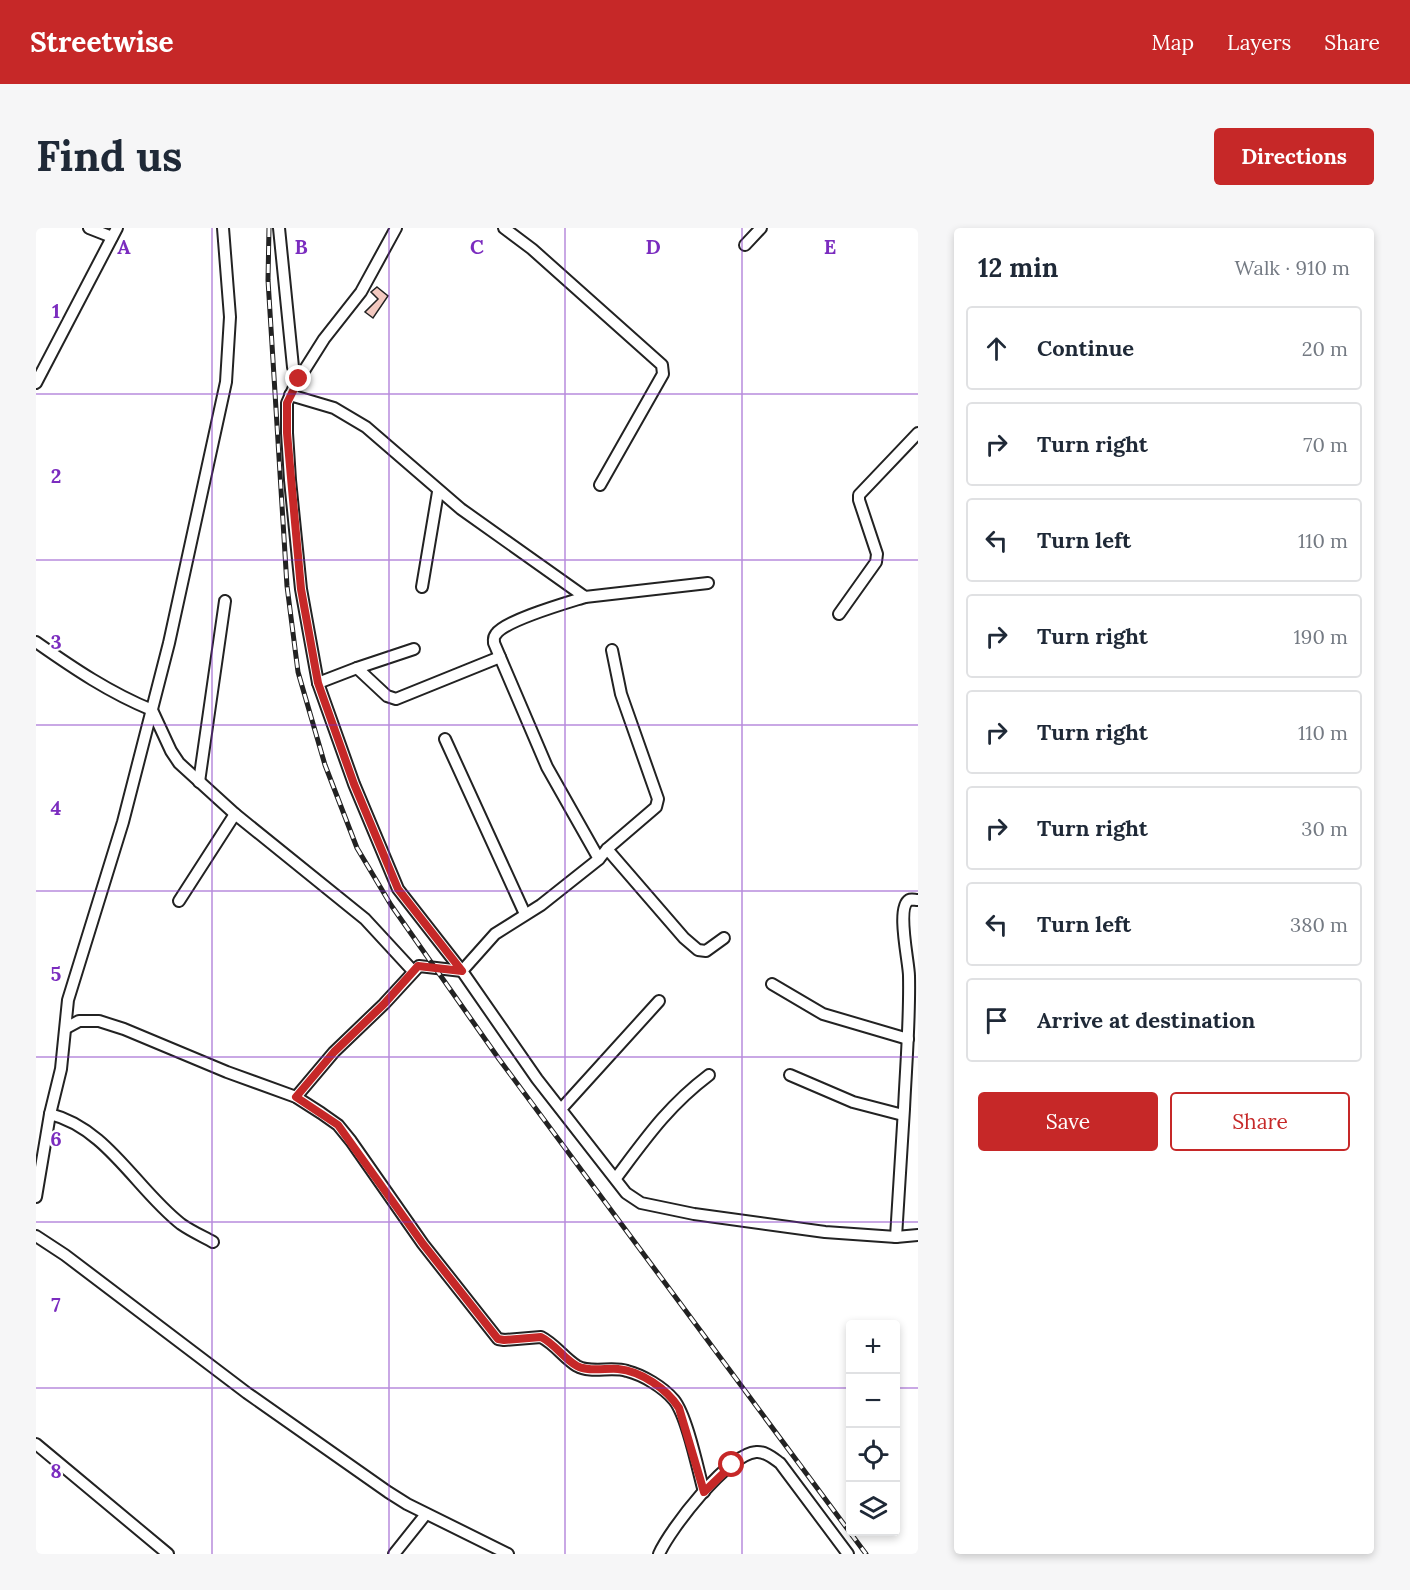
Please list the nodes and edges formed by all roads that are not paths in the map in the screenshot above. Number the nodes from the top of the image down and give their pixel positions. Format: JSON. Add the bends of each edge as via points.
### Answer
{"nodes":[{"id":1,"x":89,"y":228,"type":"edge"},
{"id":2,"x":223,"y":228,"type":"edge"},
{"id":3,"x":279,"y":228,"type":"edge"},
{"id":4,"x":396,"y":228,"type":"edge"},
{"id":5,"x":504,"y":228,"type":"edge"},
{"id":6,"x":761,"y":228,"type":"edge"},
{"id":7,"x":115,"y":232,"type":"edge"},
{"id":8,"x":745,"y":245,"type":"dead end"},
{"id":9,"x":299,"y":379,"type":"junction"},
{"id":10,"x":36,"y":383,"type":"edge"},
{"id":11,"x":290,"y":395,"type":"junction"},
{"id":12,"x":918,"y":433,"type":"edge"},
{"id":13,"x":600,"y":485,"type":"dead end"},
{"id":14,"x":438,"y":492,"type":"junction"},
{"id":15,"x":708,"y":584,"type":"dead end"},
{"id":16,"x":422,"y":587,"type":"dead end"},
{"id":17,"x":585,"y":597,"type":"junction"},
{"id":18,"x":225,"y":600,"type":"dead end"},
{"id":19,"x":839,"y":614,"type":"dead end"},
{"id":20,"x":36,"y":642,"type":"edge"},
{"id":21,"x":414,"y":649,"type":"dead end"},
{"id":22,"x":612,"y":650,"type":"dead end"},
{"id":23,"x":500,"y":657,"type":"junction"},
{"id":24,"x":357,"y":668,"type":"junction"},
{"id":25,"x":318,"y":683,"type":"junction"},
{"id":26,"x":152,"y":710,"type":"junction"},
{"id":27,"x":444,"y":739,"type":"dead end"},
{"id":28,"x":199,"y":782,"type":"junction"},
{"id":29,"x":235,"y":814,"type":"junction"},
{"id":30,"x":607,"y":849,"type":"junction"},
{"id":31,"x":599,"y":859,"type":"junction"},
{"id":32,"x":918,"y":900,"type":"edge"},
{"id":33,"x":179,"y":901,"type":"dead end"},
{"id":34,"x":525,"y":914,"type":"junction"},
{"id":35,"x":724,"y":938,"type":"dead end"},
{"id":36,"x":413,"y":971,"type":"junction"},
{"id":37,"x":462,"y":971,"type":"junction"},
{"id":38,"x":772,"y":984,"type":"dead end"},
{"id":39,"x":659,"y":1001,"type":"dead end"},
{"id":40,"x":66,"y":1028,"type":"junction"},
{"id":41,"x":908,"y":1039,"type":"junction"},
{"id":42,"x":790,"y":1075,"type":"dead end"},
{"id":43,"x":709,"y":1076,"type":"dead end"},
{"id":44,"x":296,"y":1097,"type":"junction"},
{"id":45,"x":562,"y":1108,"type":"junction"},
{"id":46,"x":50,"y":1114,"type":"junction"},
{"id":47,"x":903,"y":1115,"type":"junction"},
{"id":48,"x":615,"y":1178,"type":"junction"},
{"id":49,"x":36,"y":1197,"type":"edge"},
{"id":50,"x":918,"y":1235,"type":"edge"},
{"id":51,"x":36,"y":1236,"type":"edge"},
{"id":52,"x":896,"y":1237,"type":"junction"},
{"id":53,"x":213,"y":1242,"type":"dead end"},
{"id":54,"x":36,"y":1444,"type":"edge"},
{"id":55,"x":704,"y":1492,"type":"junction"},
{"id":56,"x":426,"y":1514,"type":"junction"},
{"id":57,"x":168,"y":1554,"type":"edge"},
{"id":58,"x":394,"y":1554,"type":"edge"},
{"id":59,"x":508,"y":1554,"type":"edge"},
{"id":60,"x":658,"y":1554,"type":"edge"},
{"id":61,"x":848,"y":1554,"type":"edge"}],
"edges":[{"from":1,"to":7,"type":"street"},
{"from":2,"to":26,"type":"street","via":[[230,316],[226,382]]},
{"from":3,"to":9,"type":"street","via":[[293,367]]},
{"from":4,"to":9,"type":"street","via":[[361,292]]},
{"from":5,"to":13,"type":"street","via":[[656,358],[664,370]]},
{"from":6,"to":8,"type":"street"},
{"from":7,"to":10,"type":"street"},
{"from":9,"to":11,"type":"street"},
{"from":11,"to":14,"type":"street","via":[[350,416]]},
{"from":11,"to":25,"type":"street","via":[[290,480],[301,589]]},
{"from":12,"to":19,"type":"street","via":[[859,495],[876,562]]},
{"from":14,"to":16,"type":"street"},
{"from":14,"to":17,"type":"street"},
{"from":15,"to":17,"type":"street"},
{"from":17,"to":23,"type":"street","via":[[500,630],[494,638]]},
{"from":18,"to":28,"type":"street"},
{"from":20,"to":26,"type":"street","via":[[68,666]]},
{"from":21,"to":24,"type":"street"},
{"from":22,"to":30,"type":"street","via":[[621,694],[657,803]]},
{"from":23,"to":24,"type":"street","via":[[396,699],[387,696]]},
{"from":23,"to":31,"type":"street","via":[[548,767]]},
{"from":24,"to":25,"type":"street"},
{"from":25,"to":37,"type":"street","via":[[398,889]]},
{"from":26,"to":28,"type":"street","via":[[179,764]]},
{"from":26,"to":40,"type":"street","via":[[69,1000]]},
{"from":27,"to":34,"type":"street"},
{"from":28,"to":29,"type":"street"},
{"from":29,"to":33,"type":"street"},
{"from":29,"to":36,"type":"street","via":[[365,919]]},
{"from":30,"to":31,"type":"street"},
{"from":30,"to":35,"type":"street","via":[[698,950],[706,951]]},
{"from":31,"to":34,"type":"street"},
{"from":32,"to":41,"type":"street","via":[[909,900],[903,910],[909,974]]},
{"from":34,"to":37,"type":"street","via":[[495,934]]},
{"from":36,"to":37,"type":"street","via":[[418,966]]},
{"from":36,"to":44,"type":"street"},
{"from":37,"to":45,"type":"street","via":[[537,1079]]},
{"from":38,"to":41,"type":"street","via":[[823,1014]]},
{"from":39,"to":45,"type":"street"},
{"from":40,"to":44,"type":"street","via":[[79,1021],[99,1021]]},
{"from":40,"to":46,"type":"street"},
{"from":41,"to":47,"type":"street"},
{"from":42,"to":47,"type":"street","via":[[853,1102]]},
{"from":43,"to":48,"type":"street","via":[[666,1112]]},
{"from":44,"to":55,"type":"street","via":[[338,1125],[423,1244],[498,1339],[541,1337],[576,1365],[631,1371],[673,1399]]},
{"from":45,"to":48,"type":"street"},
{"from":46,"to":49,"type":"street"},
{"from":46,"to":53,"type":"street","via":[[82,1127],[172,1216]]},
{"from":47,"to":52,"type":"street"},
{"from":48,"to":52,"type":"street","via":[[632,1198],[655,1207],[814,1231]]},
{"from":50,"to":52,"type":"street"},
{"from":51,"to":56,"type":"street","via":[[247,1393],[388,1492]]},
{"from":54,"to":57,"type":"street"},
{"from":55,"to":60,"type":"street","via":[[679,1520]]},
{"from":55,"to":61,"type":"street","via":[[746,1454],[764,1453],[780,1463]]},
{"from":56,"to":58,"type":"street"},
{"from":56,"to":59,"type":"street"}]}
